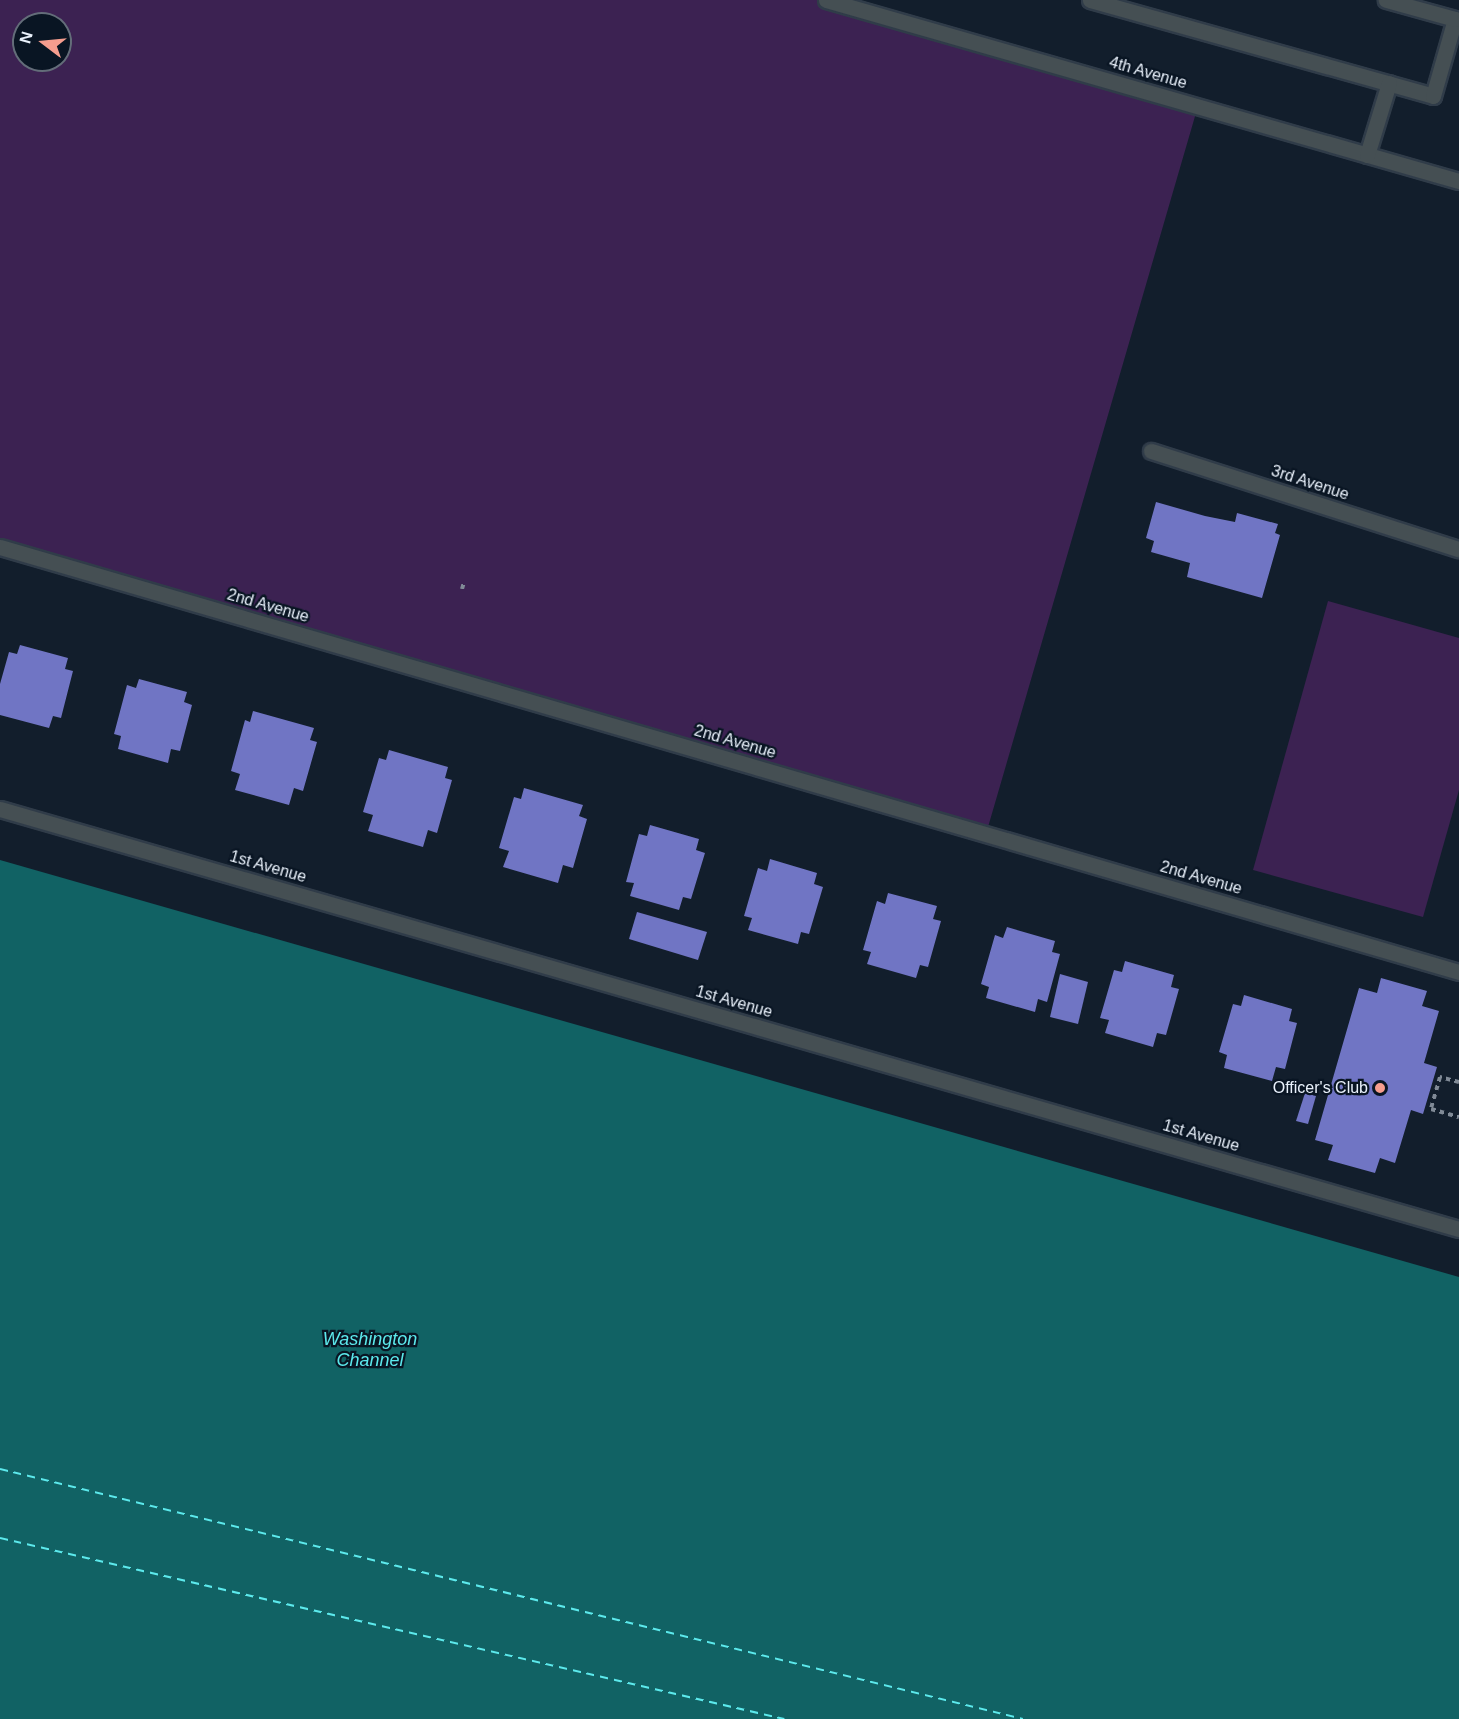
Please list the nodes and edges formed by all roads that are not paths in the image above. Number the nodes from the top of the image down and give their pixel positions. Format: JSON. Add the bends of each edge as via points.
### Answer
{"nodes":[{"id":1,"x":826,"y":0,"type":"edge"},
{"id":2,"x":1090,"y":0,"type":"edge"},
{"id":3,"x":1386,"y":0,"type":"edge"},
{"id":4,"x":1140,"y":7,"type":"edge"},
{"id":5,"x":1389,"y":83,"type":"junction"},
{"id":6,"x":1367,"y":154,"type":"junction"},
{"id":7,"x":1459,"y":181,"type":"edge"},
{"id":8,"x":1151,"y":451,"type":"dead end"},
{"id":9,"x":0,"y":547,"type":"edge"},
{"id":10,"x":1459,"y":549,"type":"edge"},
{"id":11,"x":0,"y":808,"type":"edge"},
{"id":12,"x":1459,"y":972,"type":"edge"},
{"id":13,"x":1459,"y":1229,"type":"edge"}],
"edges":[{"from":1,"to":6,"type":"lane","name":"4th Avenue"},
{"from":2,"to":4,"type":"lane"},
{"from":3,"to":5,"type":"lane","via":[[1455,19],[1433,96]]},
{"from":4,"to":5,"type":"lane"},
{"from":5,"to":6,"type":"lane"},
{"from":6,"to":7,"type":"lane","name":"4th Avenue"},
{"from":8,"to":10,"type":"lane","name":"3rd Avenue"},
{"from":9,"to":12,"type":"lane","name":"2nd Avenue"},
{"from":11,"to":13,"type":"lane","name":"1st Avenue"}]}
